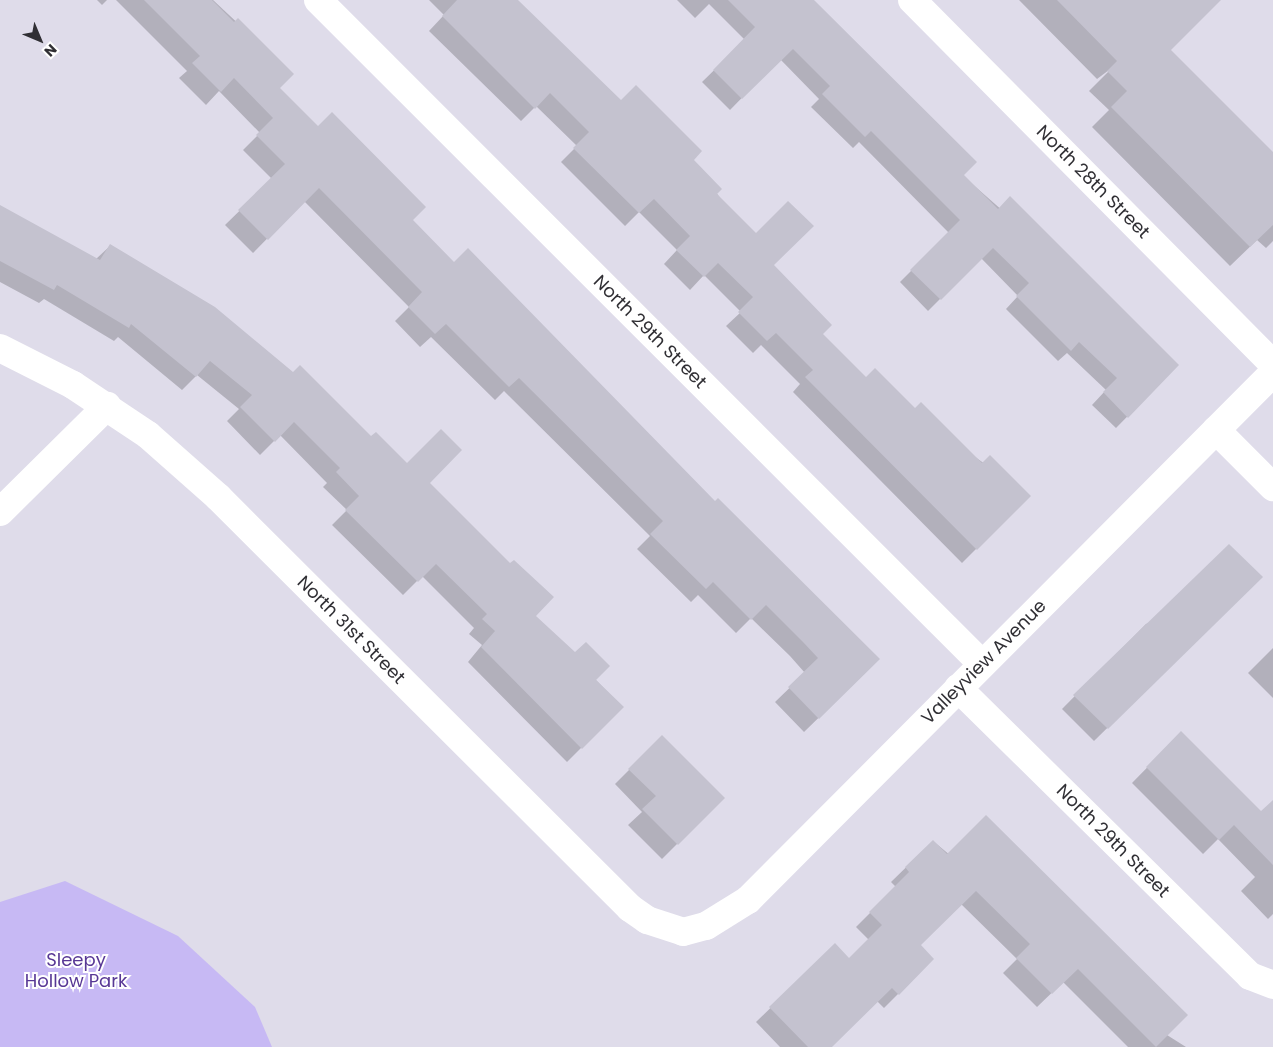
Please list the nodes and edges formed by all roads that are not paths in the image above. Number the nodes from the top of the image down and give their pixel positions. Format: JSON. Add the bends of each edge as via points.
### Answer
{"nodes":[{"id":1,"x":318,"y":0,"type":"edge"},
{"id":2,"x":912,"y":0,"type":"edge"},
{"id":3,"x":0,"y":348,"type":"edge"},
{"id":4,"x":1273,"y":364,"type":"edge"},
{"id":5,"x":1273,"y":373,"type":"edge"},
{"id":6,"x":107,"y":406,"type":"junction"},
{"id":7,"x":1216,"y":430,"type":"junction"},
{"id":8,"x":1273,"y":487,"type":"edge"},
{"id":9,"x":0,"y":512,"type":"edge"},
{"id":10,"x":982,"y":664,"type":"junction"},
{"id":11,"x":958,"y":688,"type":"junction"},
{"id":12,"x":683,"y":932,"type":"joint"},
{"id":13,"x":1273,"y":985,"type":"edge"}],
"edges":[{"from":1,"to":10,"type":"street","name":"North 29th Street"},
{"from":2,"to":4,"type":"street","name":"North 28th Street"},
{"from":3,"to":6,"type":"street","name":"North 31st Street"},
{"from":5,"to":7,"type":"street","name":"Valleyview Avenue"},
{"from":6,"to":9,"type":"street"},
{"from":6,"to":12,"type":"street","name":"North 31st Street","via":[[148,435],[218,497],[630,908],[647,920]]},
{"from":7,"to":8,"type":"street"},
{"from":7,"to":10,"type":"street","name":"Valleyview Avenue"},
{"from":10,"to":11,"type":"street","name":"Valleyview Avenue"},
{"from":11,"to":12,"type":"street","name":"Valleyview Avenue","via":[[748,900],[706,926]]},
{"from":11,"to":13,"type":"street","name":"North 29th Street","via":[[1250,976]]}]}
